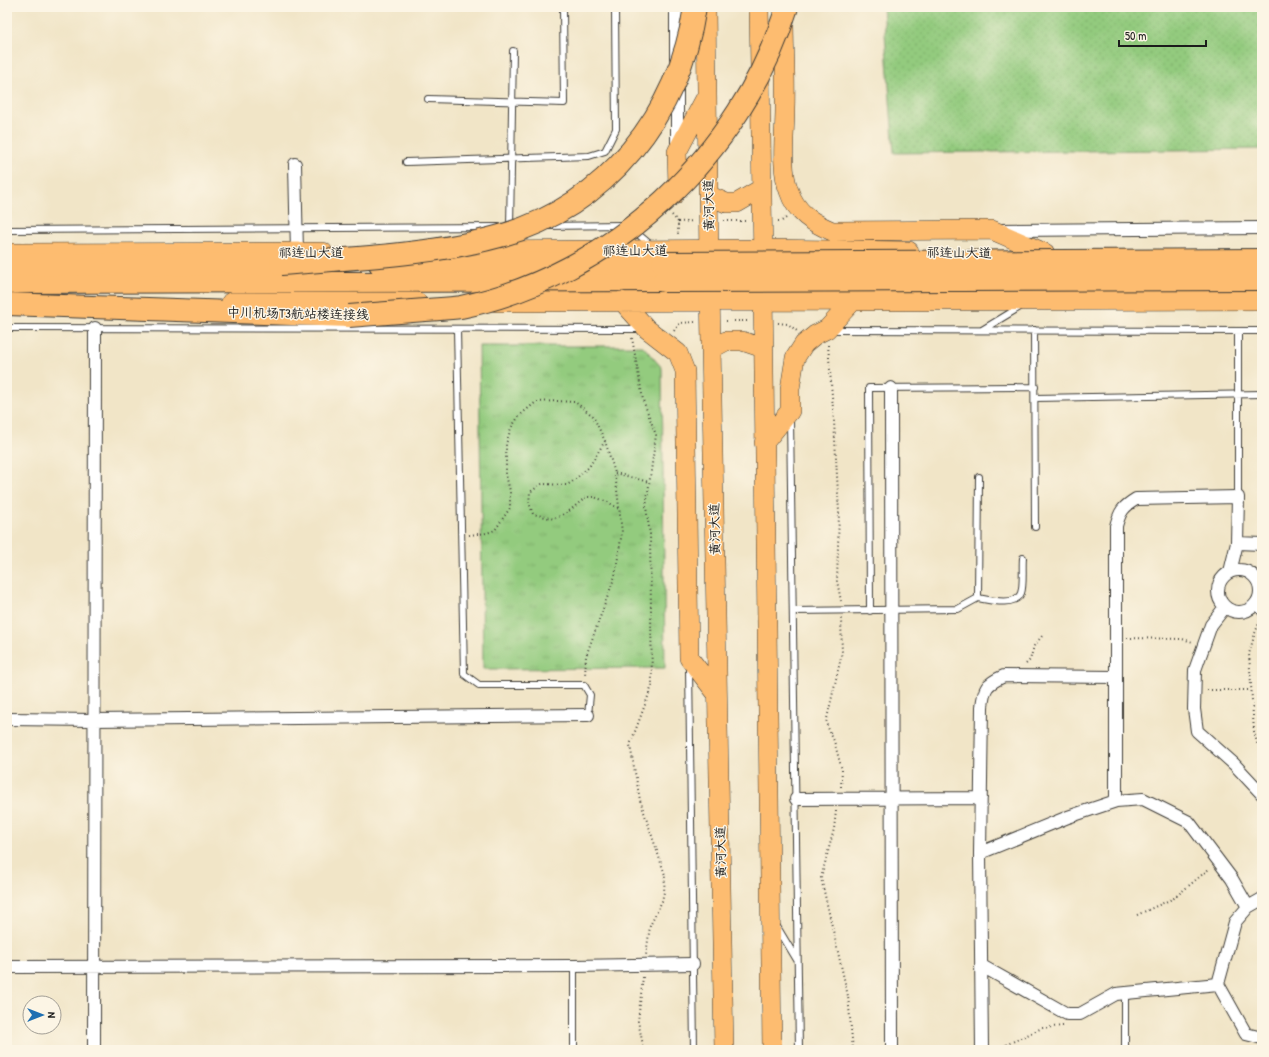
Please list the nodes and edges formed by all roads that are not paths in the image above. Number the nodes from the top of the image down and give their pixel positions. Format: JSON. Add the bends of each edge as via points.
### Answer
{"nodes":[{"id":1,"x":563,"y":7,"type":"edge"},
{"id":2,"x":615,"y":7,"type":"edge"},
{"id":3,"x":676,"y":7,"type":"edge"},
{"id":4,"x":695,"y":7,"type":"edge"},
{"id":5,"x":706,"y":7,"type":"edge"},
{"id":6,"x":759,"y":7,"type":"edge"},
{"id":7,"x":784,"y":7,"type":"edge"},
{"id":8,"x":787,"y":7,"type":"edge"},
{"id":9,"x":513,"y":51,"type":"dead end"},
{"id":10,"x":707,"y":94,"type":"junction"},
{"id":11,"x":428,"y":99,"type":"dead end"},
{"id":12,"x":512,"y":101,"type":"junction"},
{"id":13,"x":785,"y":109,"type":"junction"},
{"id":14,"x":678,"y":152,"type":"junction"},
{"id":15,"x":512,"y":159,"type":"junction"},
{"id":16,"x":406,"y":162,"type":"dead end"},
{"id":17,"x":761,"y":163,"type":"junction"},
{"id":18,"x":295,"y":164,"type":"dead end"},
{"id":19,"x":761,"y":189,"type":"junction"},
{"id":20,"x":708,"y":195,"type":"junction"},
{"id":21,"x":628,"y":225,"type":"junction"},
{"id":22,"x":510,"y":227,"type":"junction"},
{"id":23,"x":1262,"y":228,"type":"edge"},
{"id":24,"x":296,"y":229,"type":"junction"},
{"id":25,"x":7,"y":230,"type":"edge"},
{"id":26,"x":992,"y":230,"type":"junction"},
{"id":27,"x":762,"y":249,"type":"junction"},
{"id":28,"x":656,"y":250,"type":"junction"},
{"id":29,"x":709,"y":250,"type":"junction"},
{"id":30,"x":1262,"y":250,"type":"edge"},
{"id":31,"x":7,"y":253,"type":"edge"},
{"id":32,"x":1045,"y":253,"type":"junction"},
{"id":33,"x":289,"y":258,"type":"junction"},
{"id":34,"x":1262,"y":260,"type":"edge"},
{"id":35,"x":7,"y":266,"type":"edge"},
{"id":36,"x":1262,"y":279,"type":"edge"},
{"id":37,"x":664,"y":281,"type":"joint"},
{"id":38,"x":7,"y":282,"type":"edge"},
{"id":39,"x":1030,"y":300,"type":"junction"},
{"id":40,"x":1262,"y":300,"type":"edge"},
{"id":41,"x":622,"y":301,"type":"junction"},
{"id":42,"x":710,"y":301,"type":"junction"},
{"id":43,"x":763,"y":301,"type":"junction"},
{"id":44,"x":853,"y":301,"type":"junction"},
{"id":45,"x":7,"y":303,"type":"edge"},
{"id":46,"x":7,"y":328,"type":"edge"},
{"id":47,"x":95,"y":328,"type":"junction"},
{"id":48,"x":457,"y":329,"type":"junction"},
{"id":49,"x":638,"y":329,"type":"junction"},
{"id":50,"x":827,"y":330,"type":"junction"},
{"id":51,"x":982,"y":330,"type":"junction"},
{"id":52,"x":1034,"y":330,"type":"junction"},
{"id":53,"x":1238,"y":331,"type":"junction"},
{"id":54,"x":1262,"y":331,"type":"edge"},
{"id":55,"x":763,"y":348,"type":"junction"},
{"id":56,"x":711,"y":349,"type":"junction"},
{"id":57,"x":1035,"y":387,"type":"junction"},
{"id":58,"x":891,"y":388,"type":"junction"},
{"id":59,"x":1238,"y":394,"type":"junction"},
{"id":60,"x":1262,"y":394,"type":"edge"},
{"id":61,"x":1035,"y":398,"type":"junction"},
{"id":62,"x":711,"y":402,"type":"junction"},
{"id":63,"x":790,"y":411,"type":"junction"},
{"id":64,"x":686,"y":438,"type":"junction"},
{"id":65,"x":764,"y":443,"type":"junction"},
{"id":66,"x":979,"y":477,"type":"dead end"},
{"id":67,"x":1238,"y":497,"type":"junction"},
{"id":68,"x":1035,"y":527,"type":"dead end"},
{"id":69,"x":1237,"y":543,"type":"junction"},
{"id":70,"x":1262,"y":544,"type":"edge"},
{"id":71,"x":1023,"y":558,"type":"dead end"},
{"id":72,"x":1230,"y":572,"type":"junction"},
{"id":73,"x":978,"y":598,"type":"junction"},
{"id":74,"x":1225,"y":607,"type":"junction"},
{"id":75,"x":1258,"y":609,"type":"edge"},
{"id":76,"x":870,"y":610,"type":"junction"},
{"id":77,"x":891,"y":610,"type":"junction"},
{"id":78,"x":793,"y":611,"type":"junction"},
{"id":79,"x":689,"y":658,"type":"junction"},
{"id":80,"x":1116,"y":677,"type":"junction"},
{"id":81,"x":717,"y":694,"type":"junction"},
{"id":82,"x":588,"y":715,"type":"joint"},
{"id":83,"x":7,"y":719,"type":"edge"},
{"id":84,"x":94,"y":720,"type":"junction"},
{"id":85,"x":1262,"y":794,"type":"edge"},
{"id":86,"x":892,"y":798,"type":"junction"},
{"id":87,"x":981,"y":798,"type":"junction"},
{"id":88,"x":796,"y":799,"type":"junction"},
{"id":89,"x":1116,"y":801,"type":"junction"},
{"id":90,"x":980,"y":853,"type":"junction"},
{"id":91,"x":1262,"y":899,"type":"edge"},
{"id":92,"x":1248,"y":907,"type":"junction"},
{"id":93,"x":770,"y":916,"type":"junction"},
{"id":94,"x":798,"y":962,"type":"junction"},
{"id":95,"x":693,"y":964,"type":"junction"},
{"id":96,"x":574,"y":966,"type":"junction"},
{"id":97,"x":982,"y":966,"type":"junction"},
{"id":98,"x":7,"y":967,"type":"edge"},
{"id":99,"x":94,"y":967,"type":"junction"},
{"id":100,"x":1218,"y":984,"type":"junction"},
{"id":101,"x":1125,"y":993,"type":"junction"},
{"id":102,"x":1262,"y":1038,"type":"edge"},
{"id":103,"x":94,"y":1050,"type":"edge"},
{"id":104,"x":574,"y":1050,"type":"edge"},
{"id":105,"x":694,"y":1050,"type":"edge"},
{"id":106,"x":724,"y":1050,"type":"edge"},
{"id":107,"x":772,"y":1050,"type":"edge"},
{"id":108,"x":799,"y":1050,"type":"edge"},
{"id":109,"x":892,"y":1050,"type":"edge"},
{"id":110,"x":982,"y":1050,"type":"edge"},
{"id":111,"x":1125,"y":1050,"type":"edge"}],
"edges":[{"from":1,"to":12,"type":"lane","via":[[564,103]]},
{"from":2,"to":15,"type":"lane","via":[[616,129],[605,151],[589,156]]},
{"from":3,"to":14,"type":"street"},
{"from":4,"to":33,"type":"highway","bridge":true,"via":[[682,63],[654,121],[637,145],[613,171],[597,186],[561,210],[522,229],[480,241],[416,252]]},
{"from":5,"to":10,"type":"main road","name":"黄河大道"},
{"from":6,"to":17,"type":"main road"},
{"from":7,"to":13,"type":"main road"},
{"from":8,"to":45,"type":"highway","name":"中川机场T3航站楼连接线","bridge":true,"via":[[774,44],[749,95],[700,164],[660,204],[619,237],[576,263],[531,285],[460,307],[349,316]]},
{"from":9,"to":12,"type":"lane"},
{"from":10,"to":14,"type":"main road"},
{"from":10,"to":20,"type":"main road","name":"黄河大道"},
{"from":11,"to":12,"type":"lane"},
{"from":12,"to":15,"type":"lane"},
{"from":13,"to":17,"type":"main road"},
{"from":13,"to":26,"type":"main road","via":[[784,172],[789,192],[799,210],[814,223],[832,231]]},
{"from":14,"to":21,"type":"main road","via":[[678,187],[662,216]]},
{"from":15,"to":16,"type":"lane"},
{"from":15,"to":22,"type":"lane"},
{"from":17,"to":19,"type":"main road"},
{"from":18,"to":24,"type":"street"},
{"from":19,"to":20,"type":"main road","via":[[737,203],[726,203]]},
{"from":19,"to":27,"type":"main road"},
{"from":20,"to":29,"type":"main road","name":"黄河大道"},
{"from":21,"to":22,"type":"lane"},
{"from":21,"to":28,"type":"lane"},
{"from":22,"to":24,"type":"lane"},
{"from":23,"to":26,"type":"street"},
{"from":24,"to":25,"type":"lane"},
{"from":24,"to":33,"type":"street"},
{"from":26,"to":32,"type":"main road"},
{"from":27,"to":29,"type":"main road","name":"祁连山大道"},
{"from":27,"to":32,"type":"main road","name":"祁连山大道"},
{"from":27,"to":43,"type":"main road"},
{"from":28,"to":29,"type":"main road","name":"祁连山大道"},
{"from":28,"to":33,"type":"main road","name":"祁连山大道"},
{"from":29,"to":42,"type":"main road","name":"黄河大道"},
{"from":30,"to":32,"type":"main road","name":"祁连山大道"},
{"from":31,"to":33,"type":"main road","name":"祁连山大道"},
{"from":33,"to":34,"type":"highway","bridge":true},
{"from":33,"to":35,"type":"highway"},
{"from":36,"to":37,"type":"highway","bridge":true},
{"from":37,"to":38,"type":"highway","bridge":true},
{"from":39,"to":40,"type":"main road"},
{"from":39,"to":44,"type":"main road"},
{"from":39,"to":51,"type":"lane"},
{"from":41,"to":42,"type":"main road"},
{"from":41,"to":45,"type":"main road"},
{"from":41,"to":49,"type":"main road"},
{"from":42,"to":43,"type":"main road"},
{"from":42,"to":56,"type":"main road","name":"黄河大道"},
{"from":43,"to":44,"type":"main road"},
{"from":43,"to":55,"type":"main road"},
{"from":44,"to":50,"type":"main road"},
{"from":46,"to":47,"type":"lane"},
{"from":47,"to":48,"type":"lane"},
{"from":47,"to":84,"type":"street"},
{"from":48,"to":49,"type":"lane"},
{"from":48,"to":82,"type":"lane","via":[[464,674],[479,685],[584,685],[590,695]]},
{"from":49,"to":64,"type":"main road","via":[[678,353],[685,371]]},
{"from":50,"to":51,"type":"lane"},
{"from":50,"to":63,"type":"main road","via":[[804,344],[795,358],[790,389]]},
{"from":51,"to":52,"type":"lane"},
{"from":52,"to":53,"type":"lane"},
{"from":52,"to":57,"type":"lane"},
{"from":53,"to":54,"type":"lane"},
{"from":53,"to":59,"type":"lane"},
{"from":55,"to":56,"type":"main road","via":[[742,341],[726,341]]},
{"from":55,"to":65,"type":"main road"},
{"from":56,"to":62,"type":"main road","name":"黄河大道"},
{"from":57,"to":58,"type":"lane"},
{"from":57,"to":61,"type":"lane"},
{"from":58,"to":76,"type":"lane","via":[[869,388]]},
{"from":58,"to":77,"type":"street"},
{"from":59,"to":60,"type":"lane"},
{"from":59,"to":61,"type":"lane"},
{"from":59,"to":67,"type":"lane"},
{"from":61,"to":68,"type":"lane"},
{"from":62,"to":64,"type":"main road"},
{"from":62,"to":81,"type":"main road","name":"黄河大道"},
{"from":63,"to":65,"type":"main road"},
{"from":63,"to":78,"type":"lane"},
{"from":64,"to":79,"type":"main road"},
{"from":65,"to":93,"type":"main road"},
{"from":66,"to":73,"type":"lane"},
{"from":67,"to":69,"type":"street"},
{"from":67,"to":80,"type":"street","via":[[1136,499],[1126,505],[1119,515],[1116,526]]},
{"from":69,"to":70,"type":"street"},
{"from":69,"to":72,"type":"street"},
{"from":71,"to":73,"type":"lane","via":[[1022,592],[1019,597],[1013,601]]},
{"from":72,"to":74,"type":"street","via":[[1219,584],[1220,600]]},
{"from":72,"to":75,"type":"street","via":[[1246,571],[1258,582]]},
{"from":73,"to":77,"type":"lane","via":[[958,609]]},
{"from":74,"to":75,"type":"street","via":[[1240,612]]},
{"from":74,"to":85,"type":"street","via":[[1211,625],[1195,670],[1194,708],[1197,731],[1234,764]]},
{"from":76,"to":77,"type":"lane"},
{"from":76,"to":78,"type":"lane"},
{"from":77,"to":86,"type":"street"},
{"from":78,"to":88,"type":"lane"},
{"from":79,"to":81,"type":"main road"},
{"from":79,"to":95,"type":"lane"},
{"from":80,"to":87,"type":"street","via":[[1004,676],[991,682],[984,694],[982,707]]},
{"from":80,"to":89,"type":"street"},
{"from":81,"to":106,"type":"main road","name":"黄河大道"},
{"from":82,"to":84,"type":"street"},
{"from":83,"to":84,"type":"street"},
{"from":84,"to":99,"type":"street"},
{"from":86,"to":87,"type":"street"},
{"from":86,"to":88,"type":"street"},
{"from":86,"to":109,"type":"street"},
{"from":87,"to":90,"type":"street"},
{"from":88,"to":94,"type":"lane"},
{"from":89,"to":90,"type":"street","via":[[1068,817]]},
{"from":89,"to":92,"type":"street","via":[[1143,799],[1189,822],[1232,879]]},
{"from":90,"to":97,"type":"street"},
{"from":91,"to":92,"type":"street"},
{"from":92,"to":100,"type":"street","via":[[1235,922]]},
{"from":93,"to":94,"type":"lane"},
{"from":93,"to":107,"type":"main road"},
{"from":94,"to":108,"type":"lane"},
{"from":95,"to":96,"type":"street"},
{"from":95,"to":105,"type":"lane"},
{"from":96,"to":99,"type":"street"},
{"from":96,"to":104,"type":"lane"},
{"from":97,"to":101,"type":"street","via":[[1067,1014],[1080,1014],[1116,994]]},
{"from":97,"to":110,"type":"street"},
{"from":98,"to":99,"type":"street"},
{"from":99,"to":103,"type":"street"},
{"from":100,"to":101,"type":"street"},
{"from":100,"to":102,"type":"street","via":[[1246,1034]]},
{"from":101,"to":111,"type":"lane"}]}
